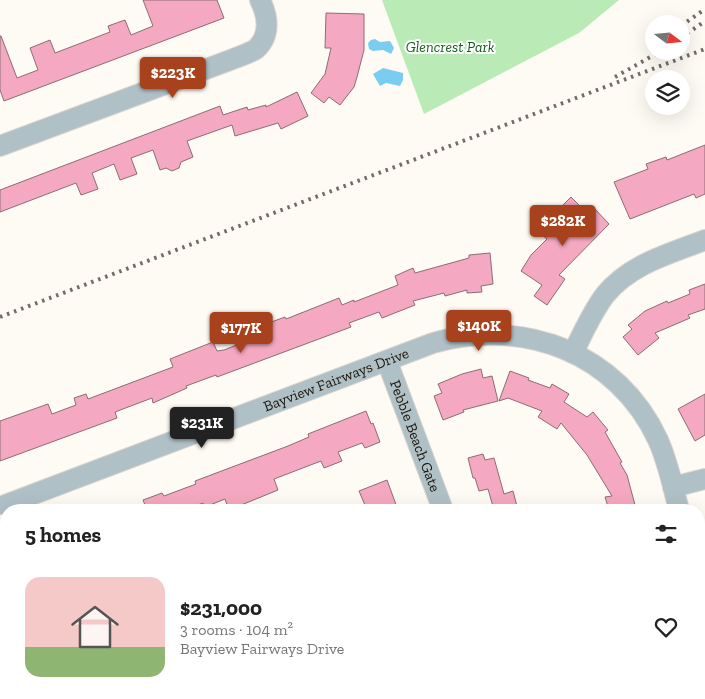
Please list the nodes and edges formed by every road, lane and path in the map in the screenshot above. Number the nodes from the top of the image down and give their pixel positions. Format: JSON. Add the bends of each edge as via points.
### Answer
{"nodes":[{"id":1,"x":260,"y":0,"type":"edge"},
{"id":2,"x":0,"y":146,"type":"edge"},
{"id":3,"x":705,"y":240,"type":"edge"},
{"id":4,"x":573,"y":353,"type":"junction"},
{"id":5,"x":386,"y":361,"type":"junction"},
{"id":6,"x":705,"y":478,"type":"edge"},
{"id":7,"x":673,"y":487,"type":"junction"},
{"id":8,"x":8,"y":504,"type":"edge"},
{"id":9,"x":441,"y":504,"type":"edge"},
{"id":10,"x":677,"y":504,"type":"edge"}],
"edges":[{"from":1,"to":2,"type":"street","via":[[268,22],[264,38],[255,49]]},
{"from":3,"to":4,"type":"street","via":[[647,263],[622,278],[599,304]]},
{"from":4,"to":5,"type":"street","name":"Bayview Fairways Drive","via":[[521,336],[480,334],[449,338]]},
{"from":4,"to":7,"type":"street","name":"Bayview Fairways Drive","via":[[612,379],[646,418],[658,440]]},
{"from":5,"to":8,"type":"street","name":"Bayview Fairways Drive"},
{"from":5,"to":9,"type":"street","name":"Pebble Beach Gate"},
{"from":6,"to":7,"type":"street"},
{"from":7,"to":10,"type":"street","name":"Bayview Fairways Drive"}]}
